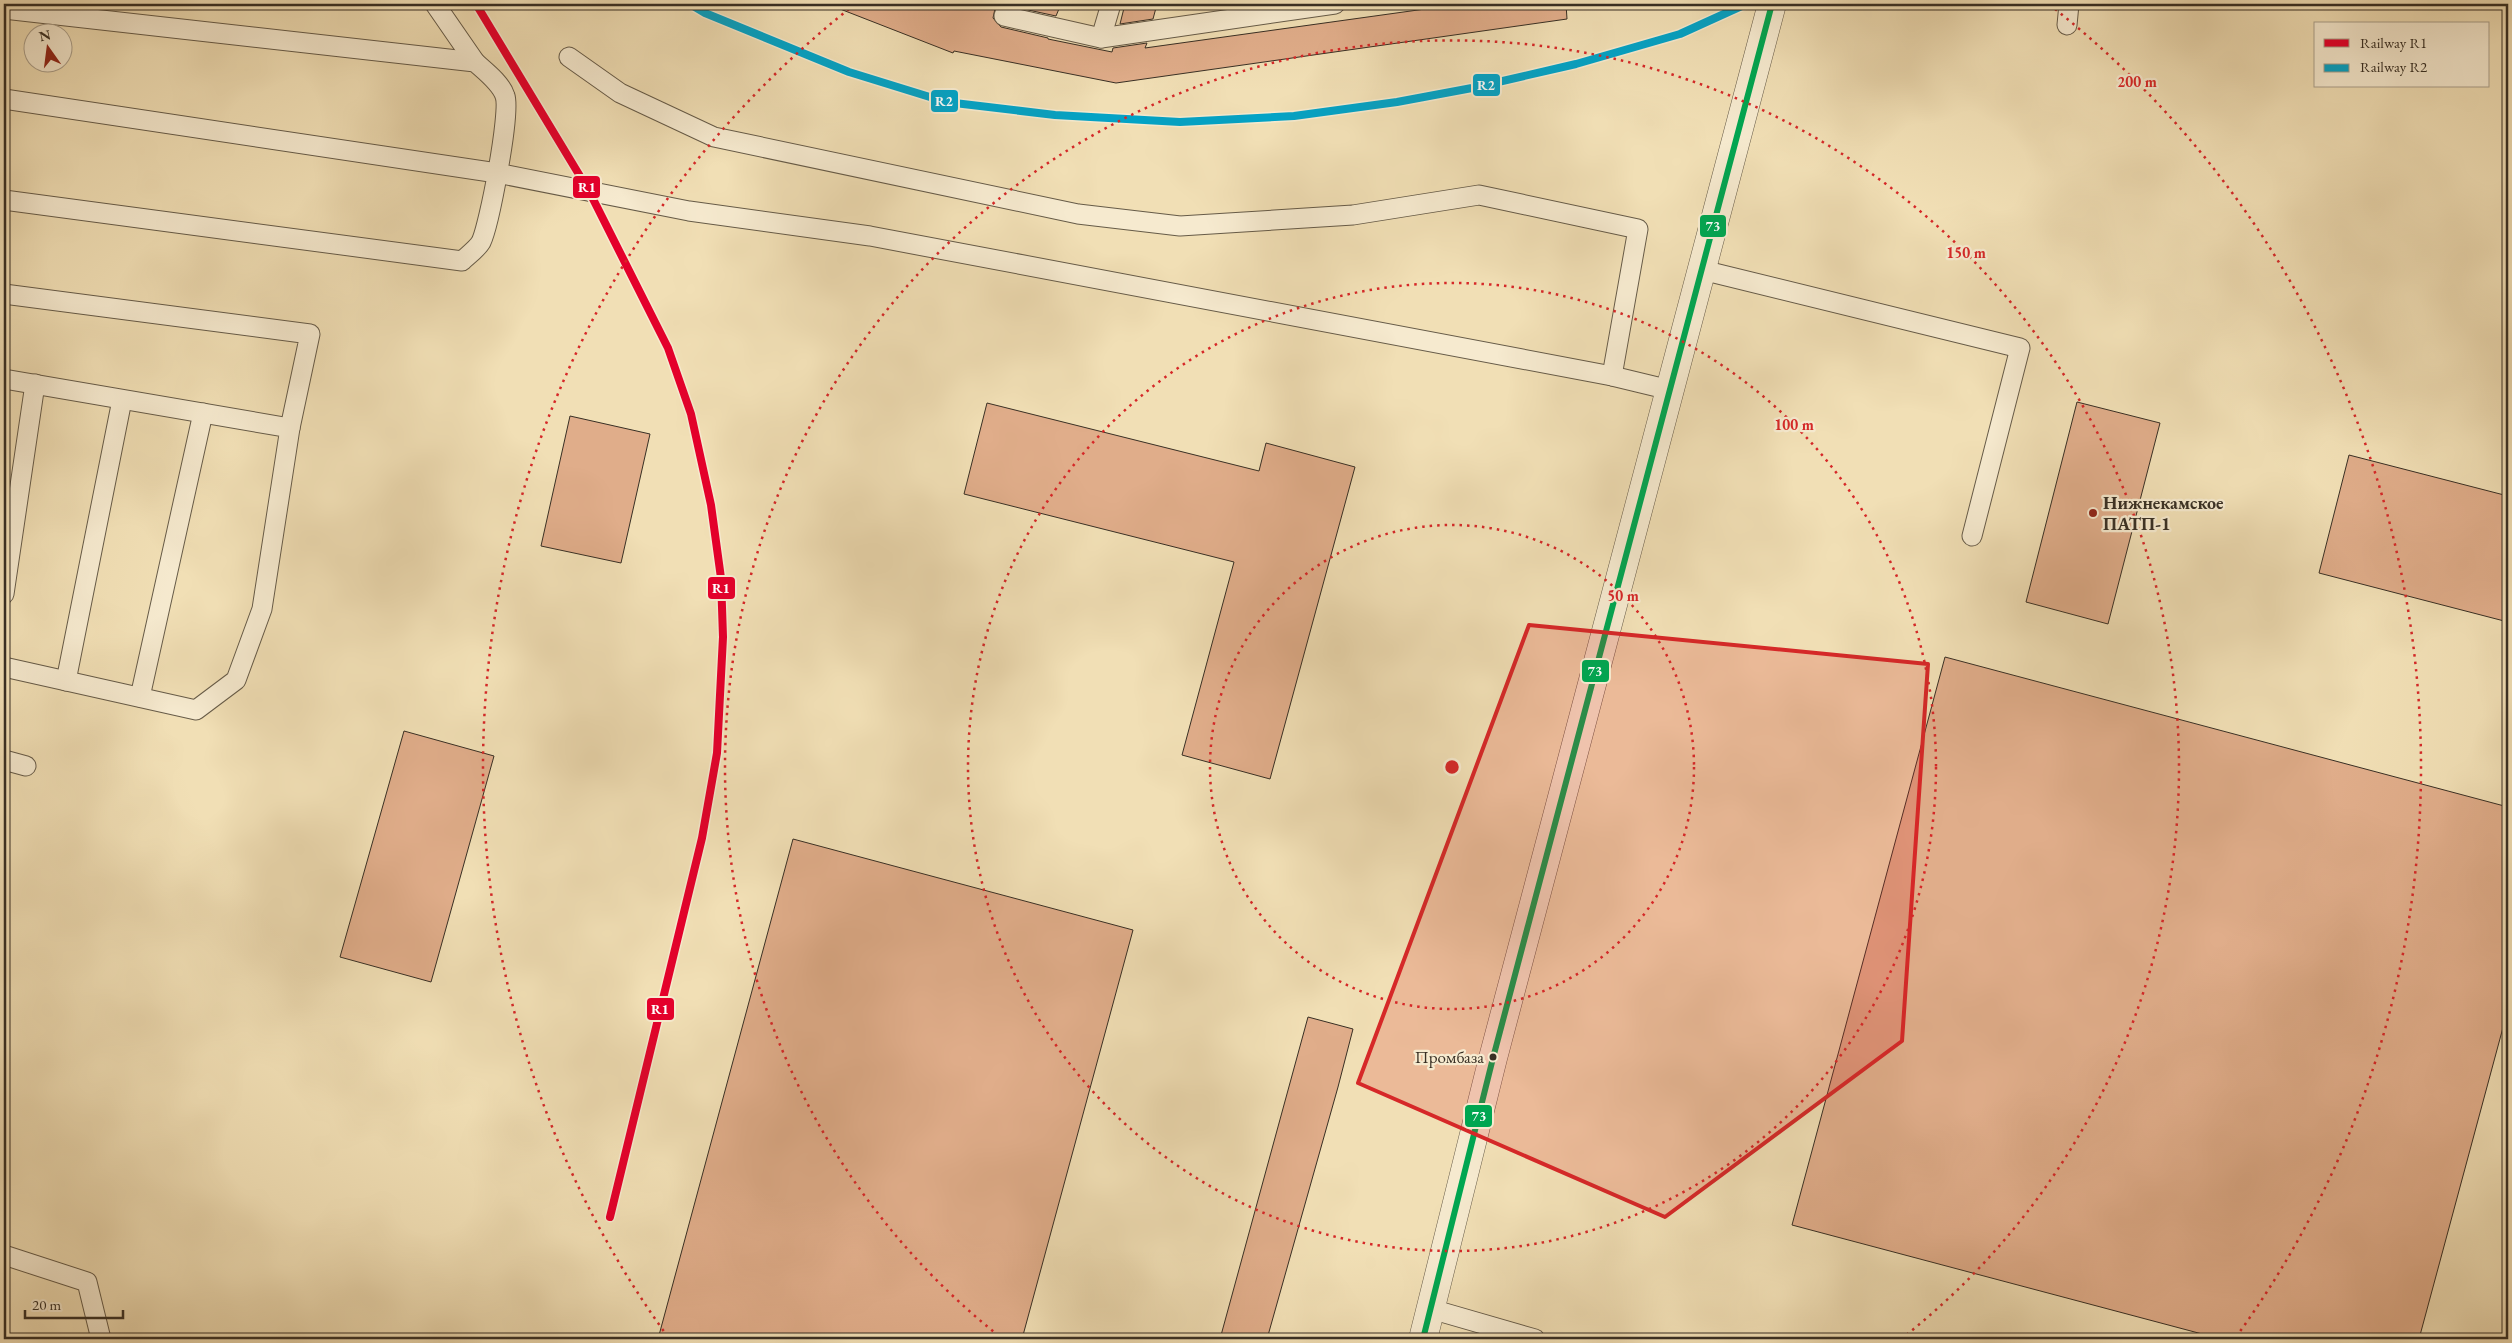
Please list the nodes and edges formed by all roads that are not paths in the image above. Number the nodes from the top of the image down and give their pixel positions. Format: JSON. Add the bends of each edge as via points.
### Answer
{"nodes":[{"id":1,"x":435,"y":4,"type":"edge"},
{"id":2,"x":1008,"y":4,"type":"edge"},
{"id":3,"x":1111,"y":4,"type":"edge"},
{"id":4,"x":1335,"y":4,"type":"edge"},
{"id":5,"x":1772,"y":4,"type":"edge"},
{"id":6,"x":2069,"y":4,"type":"edge"},
{"id":7,"x":4,"y":10,"type":"edge"},
{"id":8,"x":1238,"y":11,"type":"edge"},
{"id":9,"x":2067,"y":25,"type":"dead end"},
{"id":10,"x":1101,"y":38,"type":"junction"},
{"id":11,"x":569,"y":58,"type":"dead end"},
{"id":12,"x":475,"y":62,"type":"junction"},
{"id":13,"x":4,"y":99,"type":"edge"},
{"id":14,"x":497,"y":172,"type":"junction"},
{"id":15,"x":4,"y":200,"type":"edge"},
{"id":16,"x":1702,"y":270,"type":"junction"},
{"id":17,"x":4,"y":294,"type":"edge"},
{"id":18,"x":1612,"y":376,"type":"junction"},
{"id":19,"x":4,"y":379,"type":"edge"},
{"id":20,"x":35,"y":384,"type":"junction"},
{"id":21,"x":1670,"y":390,"type":"junction"},
{"id":22,"x":122,"y":400,"type":"junction"},
{"id":23,"x":203,"y":413,"type":"junction"},
{"id":24,"x":290,"y":428,"type":"junction"},
{"id":25,"x":1972,"y":536,"type":"dead end"},
{"id":26,"x":4,"y":594,"type":"edge"},
{"id":27,"x":4,"y":668,"type":"edge"},
{"id":28,"x":66,"y":681,"type":"junction"},
{"id":29,"x":140,"y":697,"type":"junction"},
{"id":30,"x":4,"y":760,"type":"edge"},
{"id":31,"x":26,"y":766,"type":"dead end"},
{"id":32,"x":4,"y":1254,"type":"edge"},
{"id":33,"x":1431,"y":1309,"type":"junction"},
{"id":34,"x":101,"y":1339,"type":"edge"},
{"id":35,"x":1423,"y":1339,"type":"edge"},
{"id":36,"x":1535,"y":1339,"type":"edge"}],
"edges":[{"from":1,"to":12,"type":"lane"},
{"from":2,"to":10,"type":"lane","via":[[1004,16]]},
{"from":3,"to":10,"type":"lane"},
{"from":4,"to":8,"type":"lane"},
{"from":5,"to":16,"type":"street"},
{"from":6,"to":9,"type":"lane"},
{"from":7,"to":12,"type":"lane"},
{"from":8,"to":10,"type":"lane"},
{"from":11,"to":18,"type":"lane","via":[[620,92],[714,137],[1078,214],[1180,226],[1353,215],[1479,195],[1638,229]]},
{"from":12,"to":14,"type":"lane","via":[[505,96],[507,120]]},
{"from":13,"to":14,"type":"lane"},
{"from":14,"to":15,"type":"lane","via":[[480,242],[462,261]]},
{"from":14,"to":18,"type":"lane","via":[[689,211],[870,236]]},
{"from":16,"to":21,"type":"street"},
{"from":16,"to":25,"type":"lane","via":[[2020,348]]},
{"from":17,"to":24,"type":"lane","via":[[310,334]]},
{"from":18,"to":21,"type":"lane"},
{"from":19,"to":20,"type":"lane"},
{"from":20,"to":22,"type":"lane"},
{"from":20,"to":26,"type":"lane"},
{"from":21,"to":33,"type":"street","via":[[1493,1058]]},
{"from":22,"to":23,"type":"lane"},
{"from":22,"to":28,"type":"lane"},
{"from":23,"to":24,"type":"lane"},
{"from":23,"to":29,"type":"lane"},
{"from":24,"to":29,"type":"lane","via":[[262,609],[236,680],[196,710]]},
{"from":27,"to":28,"type":"lane"},
{"from":28,"to":29,"type":"lane"},
{"from":30,"to":31,"type":"lane"},
{"from":32,"to":34,"type":"lane","via":[[88,1282]]},
{"from":33,"to":35,"type":"street"},
{"from":33,"to":36,"type":"lane"}]}
